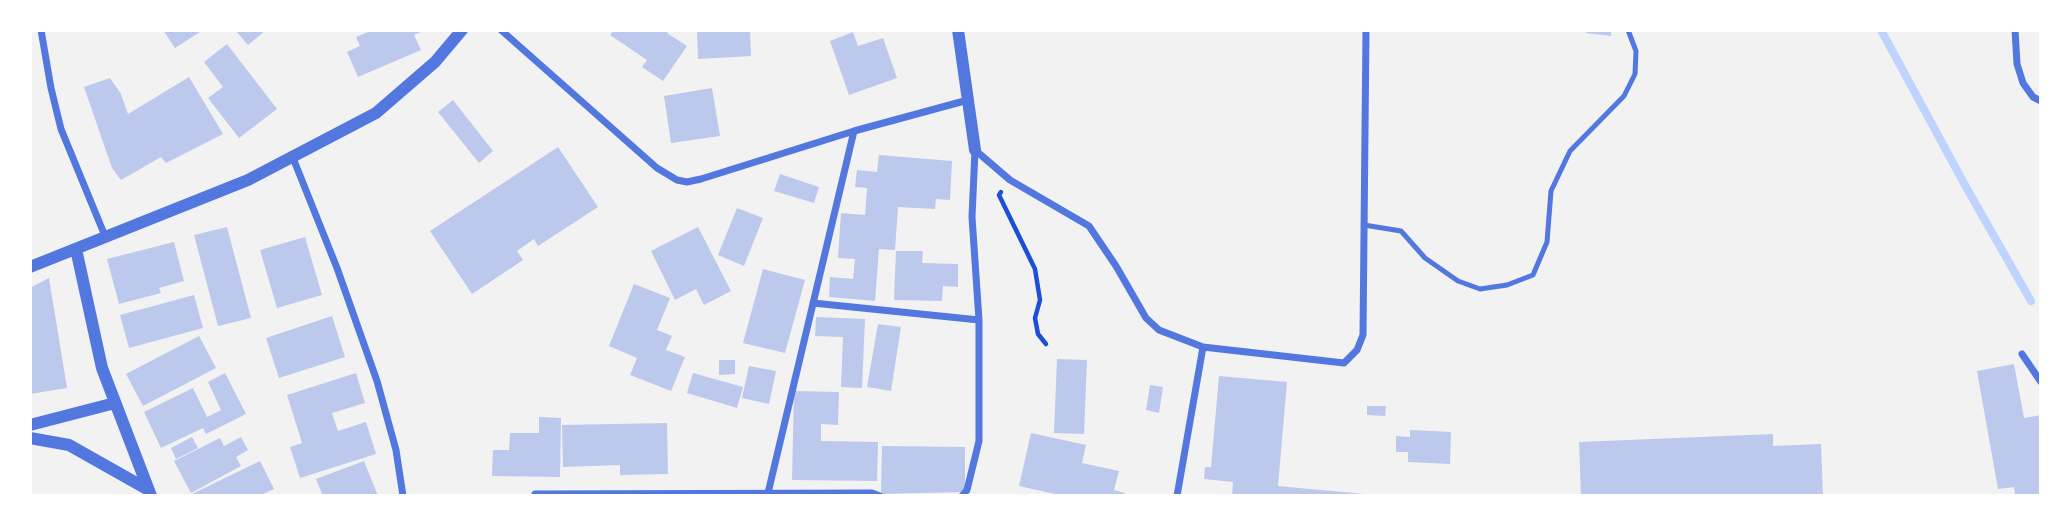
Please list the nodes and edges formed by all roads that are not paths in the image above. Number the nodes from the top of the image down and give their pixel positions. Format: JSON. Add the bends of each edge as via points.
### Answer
{"nodes":[{"id":1,"x":41,"y":30,"type":"edge"},
{"id":2,"x":462,"y":30,"type":"edge"},
{"id":3,"x":501,"y":30,"type":"edge"},
{"id":4,"x":958,"y":30,"type":"edge"},
{"id":5,"x":1366,"y":30,"type":"edge"},
{"id":6,"x":1628,"y":30,"type":"edge"},
{"id":7,"x":2015,"y":30,"type":"edge"},
{"id":8,"x":968,"y":100,"type":"junction"},
{"id":9,"x":2041,"y":101,"type":"edge"},
{"id":10,"x":854,"y":131,"type":"junction"},
{"id":11,"x":975,"y":150,"type":"junction"},
{"id":12,"x":293,"y":158,"type":"junction"},
{"id":13,"x":1364,"y":225,"type":"junction"},
{"id":14,"x":105,"y":236,"type":"junction"},
{"id":15,"x":76,"y":249,"type":"junction"},
{"id":16,"x":30,"y":267,"type":"edge"},
{"id":17,"x":813,"y":303,"type":"junction"},
{"id":18,"x":979,"y":320,"type":"junction"},
{"id":19,"x":1203,"y":347,"type":"junction"},
{"id":20,"x":2022,"y":354,"type":"dead end"},
{"id":21,"x":2041,"y":382,"type":"edge"},
{"id":22,"x":115,"y":403,"type":"junction"},
{"id":23,"x":30,"y":425,"type":"edge"},
{"id":24,"x":30,"y":438,"type":"edge"},
{"id":25,"x":149,"y":493,"type":"edge"},
{"id":26,"x":768,"y":493,"type":"junction"},
{"id":27,"x":535,"y":494,"type":"dead end"},
{"id":28,"x":403,"y":496,"type":"edge"},
{"id":29,"x":880,"y":496,"type":"edge"},
{"id":30,"x":962,"y":496,"type":"edge"},
{"id":31,"x":1177,"y":496,"type":"edge"}],
"edges":[{"from":1,"to":14,"type":"street","via":[[61,129]]},
{"from":2,"to":12,"type":"street","via":[[435,62],[376,113]]},
{"from":3,"to":10,"type":"street","via":[[657,168],[677,180],[701,179]]},
{"from":4,"to":8,"type":"street"},
{"from":5,"to":13,"type":"street"},
{"from":6,"to":13,"type":"lane","via":[[1636,51],[1635,74],[1624,96],[1570,151],[1550,191],[1547,242],[1534,275],[1480,289],[1458,281],[1425,258],[1401,231]]},
{"from":7,"to":9,"type":"street","via":[[2023,83]]},
{"from":8,"to":10,"type":"street"},
{"from":8,"to":11,"type":"street"},
{"from":10,"to":17,"type":"street"},
{"from":11,"to":18,"type":"street","via":[[972,217]]},
{"from":11,"to":19,"type":"street","via":[[1010,180],[1089,226],[1146,318],[1159,330]]},
{"from":12,"to":14,"type":"street"},
{"from":12,"to":28,"type":"street","via":[[377,381]]},
{"from":13,"to":19,"type":"street","via":[[1363,335],[1357,350],[1343,363]]},
{"from":14,"to":15,"type":"street"},
{"from":15,"to":16,"type":"street"},
{"from":15,"to":22,"type":"street","via":[[102,368]]},
{"from":17,"to":18,"type":"street"},
{"from":17,"to":26,"type":"street"},
{"from":18,"to":30,"type":"street","via":[[979,440]]},
{"from":19,"to":31,"type":"street"},
{"from":20,"to":21,"type":"street"},
{"from":22,"to":23,"type":"street"},
{"from":22,"to":25,"type":"street"},
{"from":24,"to":25,"type":"street","via":[[69,445]]},
{"from":26,"to":27,"type":"street"},
{"from":26,"to":29,"type":"street"}]}
